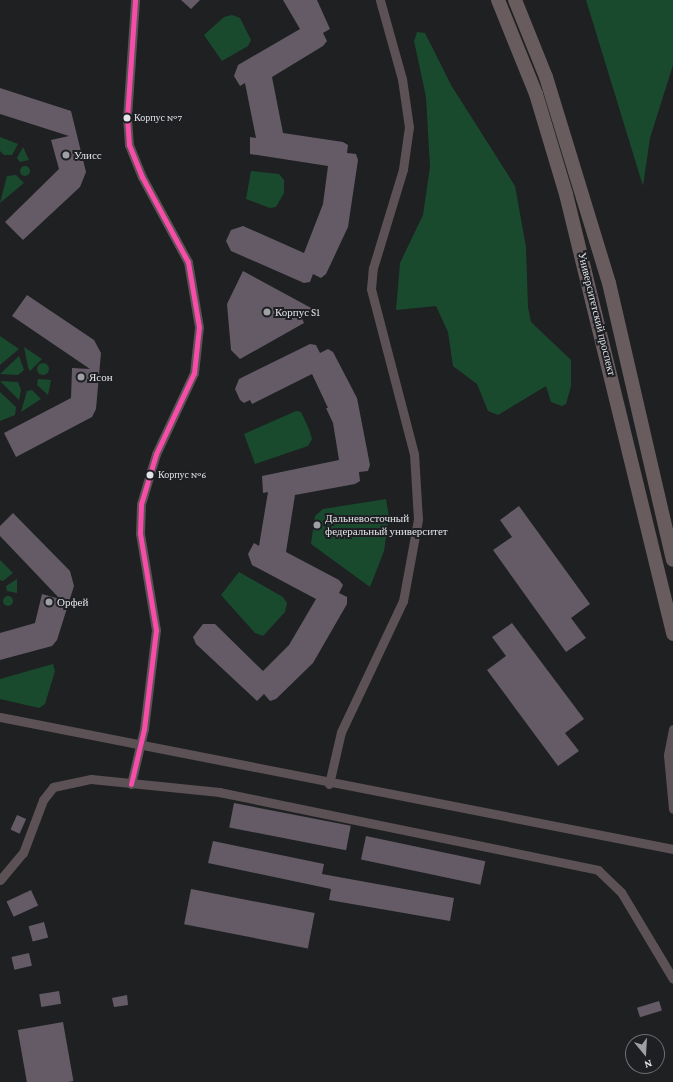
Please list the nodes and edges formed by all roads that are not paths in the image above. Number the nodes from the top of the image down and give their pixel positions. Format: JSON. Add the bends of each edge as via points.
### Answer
{"nodes":[{"id":1,"x":135,"y":0,"type":"edge"},
{"id":2,"x":380,"y":0,"type":"edge"},
{"id":3,"x":498,"y":0,"type":"edge"},
{"id":4,"x":515,"y":0,"type":"edge"},
{"id":5,"x":673,"y":560,"type":"edge"},
{"id":6,"x":673,"y":634,"type":"edge"},
{"id":7,"x":0,"y":717,"type":"edge"},
{"id":8,"x":673,"y":729,"type":"edge"},
{"id":9,"x":141,"y":744,"type":"junction"},
{"id":10,"x":131,"y":784,"type":"junction"},
{"id":11,"x":329,"y":784,"type":"junction"},
{"id":12,"x":673,"y":809,"type":"edge"},
{"id":13,"x":673,"y":849,"type":"edge"},
{"id":14,"x":0,"y":880,"type":"edge"},
{"id":15,"x":673,"y":979,"type":"edge"}],
"edges":[{"from":1,"to":9,"type":"street","via":[[127,118],[130,145],[142,177],[188,262],[199,327],[194,373],[156,454],[141,504],[140,532],[156,630]]},
{"from":2,"to":11,"type":"street","via":[[402,79],[409,127],[403,169],[373,268],[371,289],[414,454],[418,519],[404,600],[341,732]]},
{"from":3,"to":6,"type":"main road","name":"Университетский проспект","via":[[536,94],[566,194]]},
{"from":4,"to":5,"type":"main road","name":"Университетский проспект","via":[[546,77],[606,276]]},
{"from":7,"to":9,"type":"street"},
{"from":8,"to":12,"type":"street","via":[[668,755]]},
{"from":9,"to":10,"type":"street"},
{"from":9,"to":11,"type":"street"},
{"from":10,"to":14,"type":"street","via":[[79,779],[53,786],[43,800],[23,853]]},
{"from":10,"to":15,"type":"street","via":[[219,792],[598,870],[621,892]]},
{"from":11,"to":13,"type":"street"}]}
